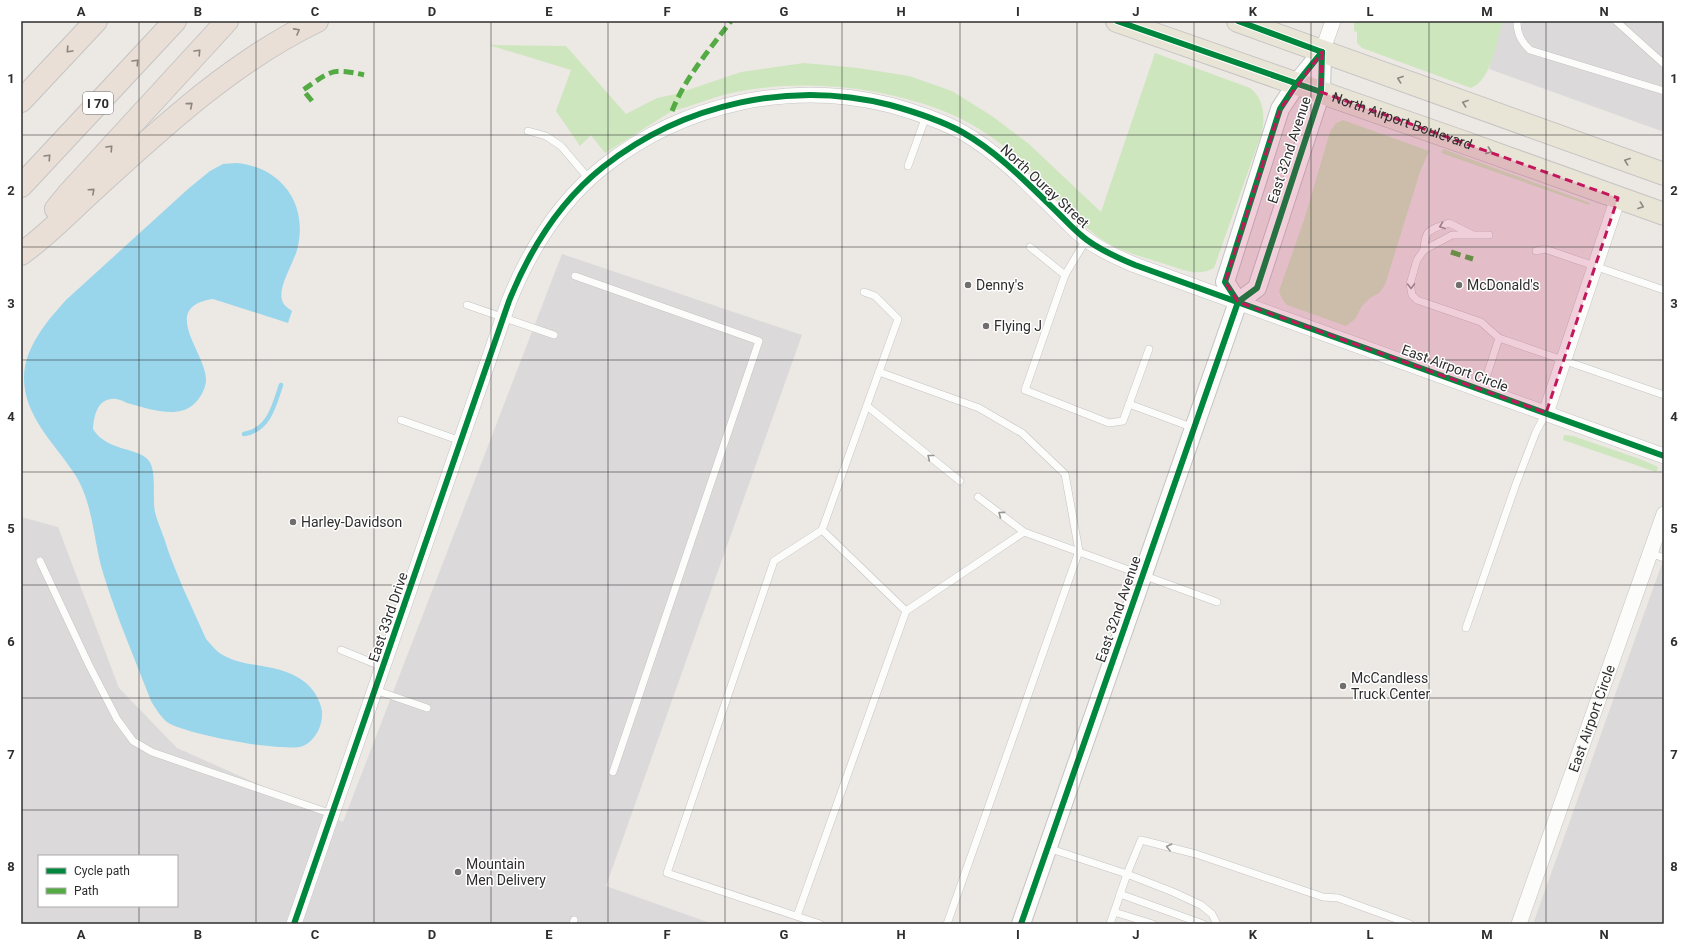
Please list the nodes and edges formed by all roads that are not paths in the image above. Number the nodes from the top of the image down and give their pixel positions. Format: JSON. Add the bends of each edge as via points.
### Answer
{"nodes":[{"id":1,"x":96,"y":21,"type":"edge"},
{"id":2,"x":175,"y":21,"type":"edge"},
{"id":3,"x":227,"y":21,"type":"edge"},
{"id":4,"x":316,"y":21,"type":"edge"},
{"id":5,"x":1117,"y":21,"type":"edge"},
{"id":6,"x":1238,"y":21,"type":"edge"},
{"id":7,"x":1333,"y":21,"type":"edge"},
{"id":8,"x":1517,"y":21,"type":"edge"},
{"id":9,"x":1616,"y":21,"type":"edge"},
{"id":10,"x":1322,"y":52,"type":"junction"},
{"id":11,"x":1664,"y":64,"type":"edge"},
{"id":12,"x":1297,"y":84,"type":"junction"},
{"id":13,"x":1664,"y":91,"type":"edge"},
{"id":14,"x":1321,"y":92,"type":"junction"},
{"id":15,"x":21,"y":101,"type":"edge"},
{"id":16,"x":926,"y":116,"type":"junction"},
{"id":17,"x":528,"y":130,"type":"dead end"},
{"id":18,"x":908,"y":166,"type":"dead end"},
{"id":19,"x":1664,"y":174,"type":"edge"},
{"id":20,"x":589,"y":180,"type":"junction"},
{"id":21,"x":21,"y":186,"type":"edge"},
{"id":22,"x":1618,"y":198,"type":"junction"},
{"id":23,"x":1664,"y":214,"type":"edge"},
{"id":24,"x":1473,"y":235,"type":"junction"},
{"id":25,"x":1489,"y":235,"type":"dead end"},
{"id":26,"x":1086,"y":240,"type":"junction"},
{"id":27,"x":1030,"y":247,"type":"dead end"},
{"id":28,"x":1424,"y":250,"type":"junction"},
{"id":29,"x":1536,"y":251,"type":"dead end"},
{"id":30,"x":21,"y":253,"type":"edge"},
{"id":31,"x":1595,"y":267,"type":"junction"},
{"id":32,"x":1065,"y":275,"type":"junction"},
{"id":33,"x":575,"y":276,"type":"dead end"},
{"id":34,"x":1664,"y":290,"type":"edge"},
{"id":35,"x":864,"y":292,"type":"dead end"},
{"id":36,"x":1238,"y":302,"type":"junction"},
{"id":37,"x":467,"y":305,"type":"dead end"},
{"id":38,"x":503,"y":317,"type":"junction"},
{"id":39,"x":554,"y":335,"type":"dead end"},
{"id":40,"x":1499,"y":338,"type":"junction"},
{"id":41,"x":1148,"y":349,"type":"dead end"},
{"id":42,"x":1564,"y":360,"type":"junction"},
{"id":43,"x":879,"y":372,"type":"junction"},
{"id":44,"x":1482,"y":390,"type":"junction"},
{"id":45,"x":1664,"y":395,"type":"edge"},
{"id":46,"x":1129,"y":404,"type":"junction"},
{"id":47,"x":867,"y":406,"type":"junction"},
{"id":48,"x":1546,"y":413,"type":"junction"},
{"id":49,"x":401,"y":420,"type":"dead end"},
{"id":50,"x":1194,"y":428,"type":"junction"},
{"id":51,"x":461,"y":441,"type":"junction"},
{"id":52,"x":1664,"y":456,"type":"edge"},
{"id":53,"x":960,"y":481,"type":"dead end"},
{"id":54,"x":978,"y":497,"type":"dead end"},
{"id":55,"x":1664,"y":514,"type":"edge"},
{"id":56,"x":822,"y":530,"type":"junction"},
{"id":57,"x":1024,"y":532,"type":"junction"},
{"id":58,"x":1079,"y":551,"type":"junction"},
{"id":59,"x":1657,"y":556,"type":"edge"},
{"id":60,"x":40,"y":561,"type":"dead end"},
{"id":61,"x":1143,"y":574,"type":"junction"},
{"id":62,"x":1217,"y":602,"type":"dead end"},
{"id":63,"x":906,"y":611,"type":"junction"},
{"id":64,"x":1466,"y":628,"type":"dead end"},
{"id":65,"x":341,"y":650,"type":"dead end"},
{"id":66,"x":384,"y":667,"type":"junction"},
{"id":67,"x":375,"y":690,"type":"junction"},
{"id":68,"x":427,"y":708,"type":"dead end"},
{"id":69,"x":613,"y":772,"type":"dead end"},
{"id":70,"x":332,"y":814,"type":"junction"},
{"id":71,"x":1048,"y":848,"type":"junction"},
{"id":72,"x":1127,"y":874,"type":"junction"},
{"id":73,"x":1120,"y":894,"type":"junction"},
{"id":74,"x":1114,"y":912,"type":"junction"},
{"id":75,"x":797,"y":916,"type":"junction"},
{"id":76,"x":294,"y":924,"type":"edge"},
{"id":77,"x":820,"y":924,"type":"edge"},
{"id":78,"x":948,"y":924,"type":"edge"},
{"id":79,"x":1022,"y":924,"type":"edge"},
{"id":80,"x":1110,"y":924,"type":"edge"},
{"id":81,"x":1153,"y":924,"type":"edge"},
{"id":82,"x":1203,"y":924,"type":"edge"},
{"id":83,"x":1217,"y":924,"type":"edge"},
{"id":84,"x":1410,"y":924,"type":"edge"},
{"id":85,"x":1519,"y":924,"type":"edge"}],
"edges":[{"from":1,"to":15,"type":"highway","one_way":true},
{"from":21,"to":2,"type":"highway","number":"I 70","one_way":true},
{"from":30,"to":3,"type":"highway","one_way":true,"via":[[69,193]]},
{"from":30,"to":4,"type":"highway","one_way":true,"via":[[213,87],[256,56]]},
{"from":5,"to":12,"type":"main road","name":"North Airport Boulevard"},
{"from":6,"to":10,"type":"main road"},
{"from":7,"to":10,"type":"street","name":"East 32nd Avenue"},
{"from":8,"to":13,"type":"lane","via":[[1521,41],[1530,50]]},
{"from":9,"to":11,"type":"lane"},
{"from":10,"to":12,"type":"street","name":"East 32nd Avenue"},
{"from":10,"to":14,"type":"street","name":"East 32nd Avenue"},
{"from":19,"to":10,"type":"main road","one_way":true},
{"from":12,"to":14,"type":"main road","name":"North Airport Boulevard"},
{"from":12,"to":36,"type":"street","name":"East 32nd Avenue","via":[[1280,109],[1225,282]]},
{"from":14,"to":22,"type":"main road","name":"North Airport Boulevard","one_way":true},
{"from":14,"to":36,"type":"street","name":"East 32nd Avenue","via":[[1257,288]]},
{"from":16,"to":18,"type":"lane"},
{"from":16,"to":20,"type":"street","name":"North Ouray Street","via":[[876,102],[838,96],[797,95],[760,98],[720,107],[677,122],[632,147],[602,167]]},
{"from":16,"to":26,"type":"street","name":"North Ouray Street","via":[[961,132],[1002,160]]},
{"from":17,"to":20,"type":"lane","via":[[546,136],[561,146]]},
{"from":20,"to":38,"type":"street","name":"North Ouray Street","via":[[556,215],[533,248]]},
{"from":22,"to":23,"type":"main road","name":"North Airport Boulevard","one_way":true},
{"from":22,"to":31,"type":"street"},
{"from":24,"to":25,"type":"lane"},
{"from":24,"to":28,"type":"lane","via":[[1452,234]]},
{"from":24,"to":28,"type":"lane","one_way":true,"via":[[1449,223],[1425,235]]},
{"from":26,"to":32,"type":"lane"},
{"from":26,"to":36,"type":"street","name":"North Ouray Street","via":[[1106,253],[1135,265]]},
{"from":27,"to":32,"type":"lane"},
{"from":28,"to":40,"type":"lane","one_way":true,"via":[[1417,260],[1410,284],[1414,298],[1481,322]]},
{"from":29,"to":31,"type":"lane","via":[[1545,249]]},
{"from":31,"to":34,"type":"lane"},
{"from":31,"to":42,"type":"street"},
{"from":32,"to":46,"type":"lane","via":[[1025,390],[1109,422],[1123,421]]},
{"from":33,"to":69,"type":"lane","via":[[759,341]]},
{"from":35,"to":43,"type":"lane","via":[[875,296],[898,319]]},
{"from":36,"to":44,"type":"street","name":"East Airport Circle"},
{"from":36,"to":50,"type":"street","name":"East 32nd Avenue"},
{"from":37,"to":38,"type":"lane"},
{"from":38,"to":39,"type":"lane"},
{"from":38,"to":51,"type":"street","name":"East 33rd Drive"},
{"from":40,"to":42,"type":"lane"},
{"from":40,"to":44,"type":"lane"},
{"from":41,"to":46,"type":"lane"},
{"from":42,"to":45,"type":"lane"},
{"from":42,"to":48,"type":"street"},
{"from":43,"to":47,"type":"lane"},
{"from":43,"to":58,"type":"lane","via":[[979,408],[1022,433],[1065,474]]},
{"from":44,"to":48,"type":"street","name":"East Airport Circle"},
{"from":46,"to":50,"type":"lane"},
{"from":53,"to":47,"type":"lane","one_way":true},
{"from":47,"to":56,"type":"lane"},
{"from":48,"to":52,"type":"street","name":"East Airport Circle"},
{"from":48,"to":64,"type":"lane","via":[[1516,484]]},
{"from":49,"to":51,"type":"lane"},
{"from":50,"to":61,"type":"street","name":"East 32nd Avenue"},
{"from":51,"to":66,"type":"street","name":"East 33rd Drive"},
{"from":57,"to":54,"type":"lane","one_way":true},
{"from":55,"to":59,"type":"street","name":"East Airport Circle"},
{"from":56,"to":63,"type":"lane"},
{"from":56,"to":75,"type":"lane","via":[[774,561],[667,873]]},
{"from":57,"to":58,"type":"lane"},
{"from":57,"to":63,"type":"lane"},
{"from":58,"to":61,"type":"lane"},
{"from":58,"to":78,"type":"lane"},
{"from":59,"to":85,"type":"street","name":"East Airport Circle"},
{"from":60,"to":70,"type":"lane","via":[[113,712],[133,741],[152,752]]},
{"from":61,"to":62,"type":"lane"},
{"from":61,"to":71,"type":"street","name":"East 32nd Avenue"},
{"from":63,"to":75,"type":"lane"},
{"from":65,"to":66,"type":"lane"},
{"from":66,"to":67,"type":"street","name":"East 33rd Drive"},
{"from":67,"to":68,"type":"lane"},
{"from":67,"to":70,"type":"street","name":"East 33rd Drive"},
{"from":70,"to":76,"type":"street","name":"East 33rd Drive"},
{"from":71,"to":72,"type":"lane"},
{"from":71,"to":79,"type":"street","name":"East 32nd Avenue"},
{"from":72,"to":73,"type":"lane"},
{"from":72,"to":83,"type":"lane","via":[[1201,905],[1212,914]]},
{"from":84,"to":72,"type":"lane","one_way":true,"via":[[1338,898],[1323,897],[1196,854],[1141,840]]},
{"from":73,"to":74,"type":"lane"},
{"from":73,"to":82,"type":"lane"},
{"from":74,"to":80,"type":"lane"},
{"from":74,"to":81,"type":"lane"},
{"from":75,"to":77,"type":"lane"}]}
